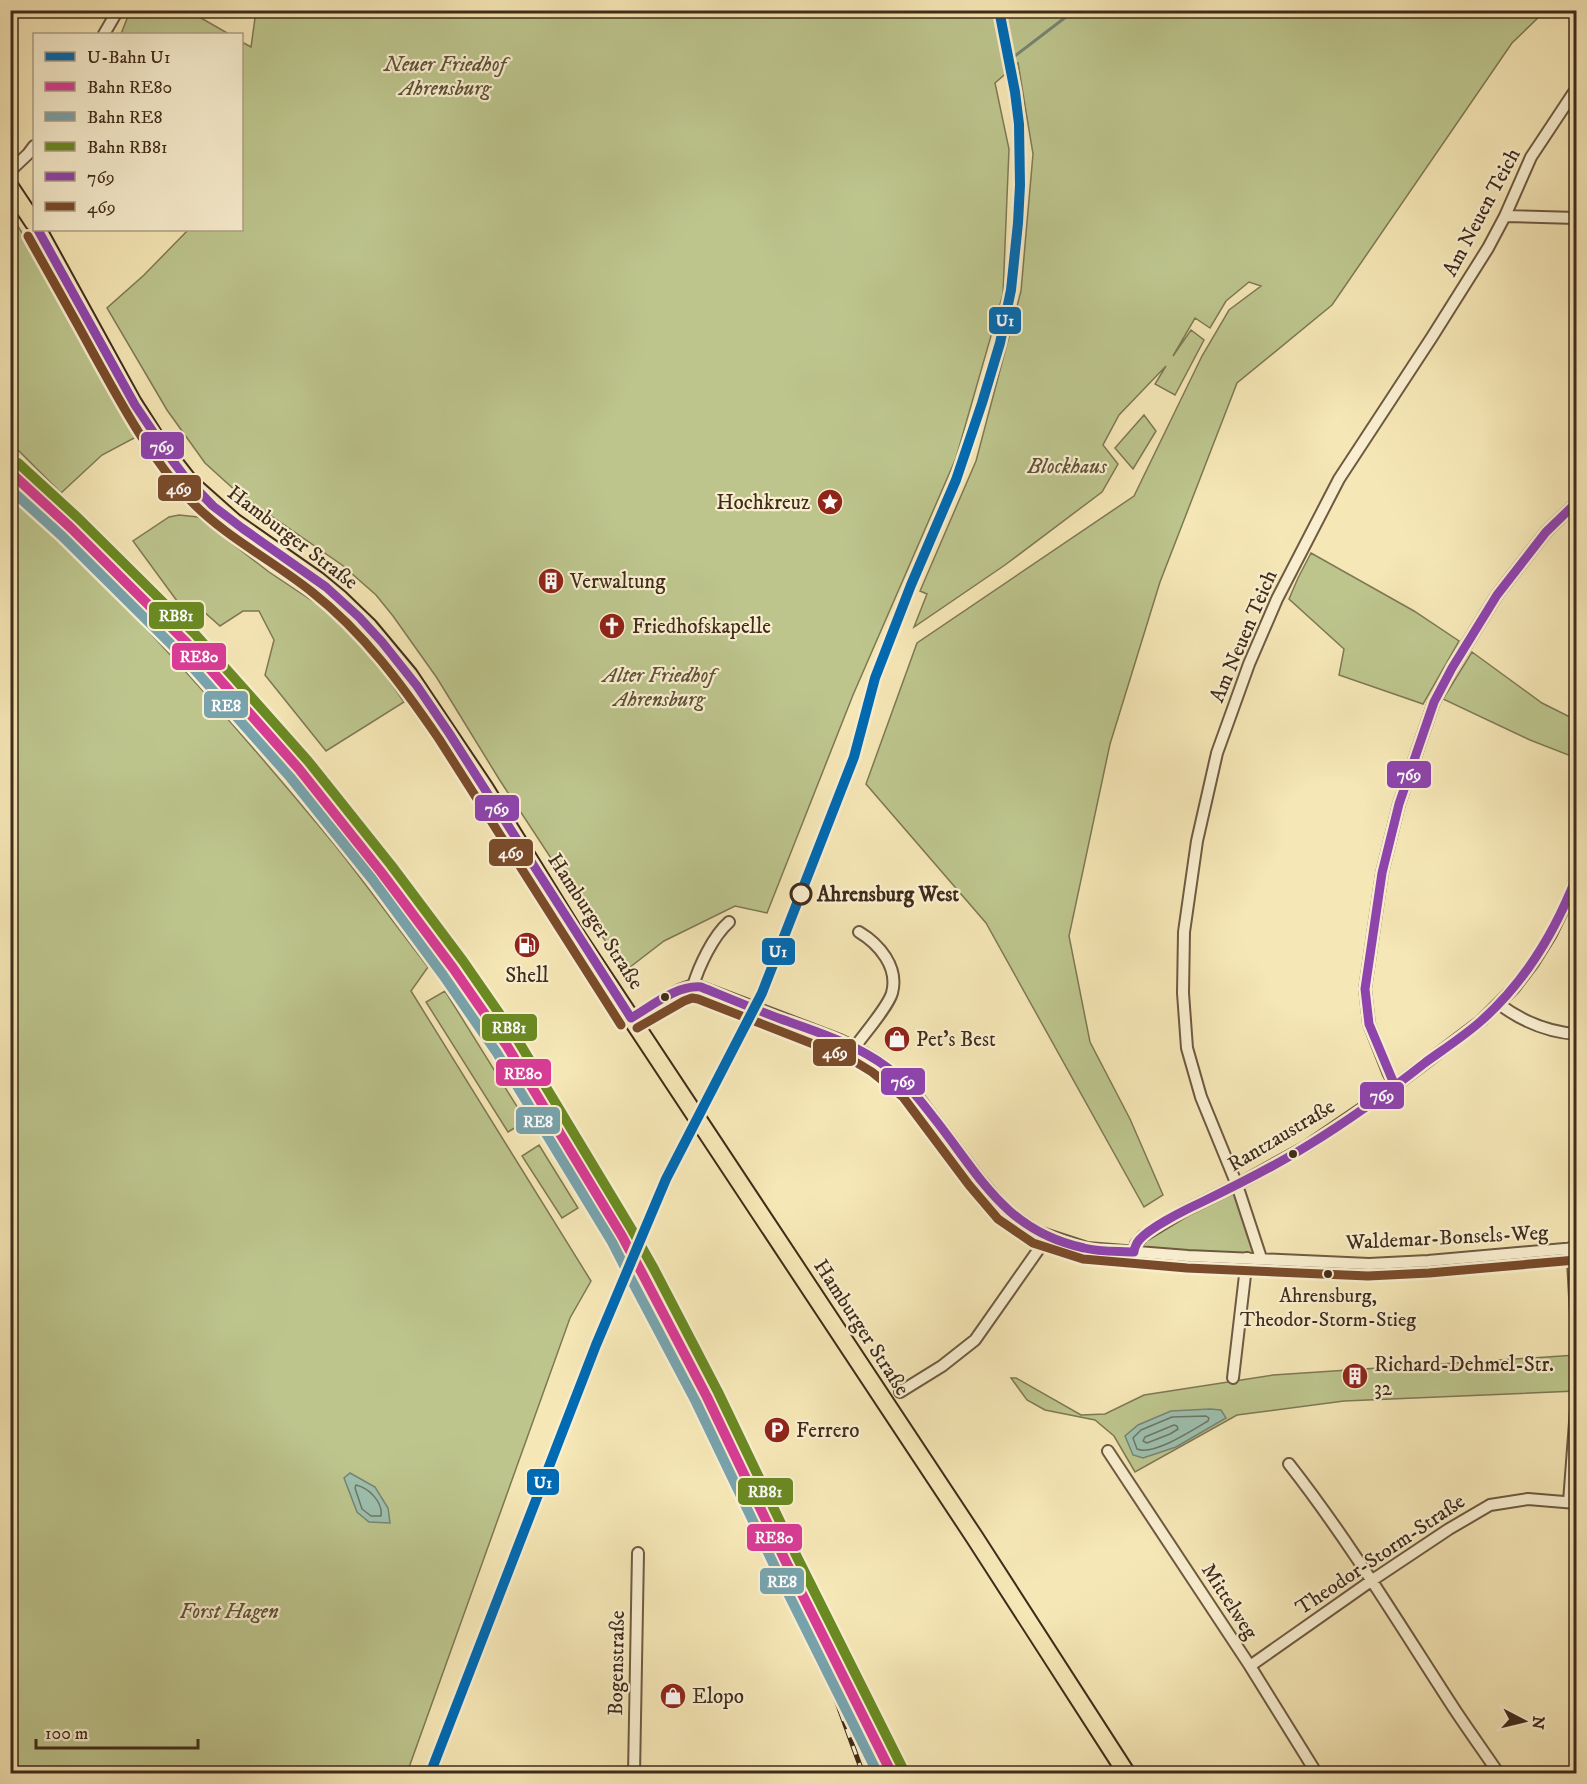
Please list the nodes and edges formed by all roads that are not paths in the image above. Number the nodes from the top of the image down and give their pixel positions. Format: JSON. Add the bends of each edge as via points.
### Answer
{"nodes":[{"id":1,"x":118,"y":10,"type":"edge"},
{"id":2,"x":105,"y":33,"type":"edge"},
{"id":3,"x":1576,"y":89,"type":"edge"},
{"id":4,"x":33,"y":147,"type":"edge"},
{"id":5,"x":10,"y":171,"type":"edge"},
{"id":6,"x":10,"y":187,"type":"edge"},
{"id":7,"x":1505,"y":216,"type":"junction"},
{"id":8,"x":1576,"y":218,"type":"edge"},
{"id":9,"x":33,"y":222,"type":"edge"},
{"id":10,"x":39,"y":231,"type":"edge"},
{"id":11,"x":1576,"y":503,"type":"edge"},
{"id":12,"x":1576,"y":878,"type":"edge"},
{"id":13,"x":729,"y":922,"type":"dead end"},
{"id":14,"x":859,"y":932,"type":"dead end"},
{"id":15,"x":693,"y":986,"type":"junction"},
{"id":16,"x":1499,"y":1004,"type":"junction"},
{"id":17,"x":631,"y":1018,"type":"junction"},
{"id":18,"x":1576,"y":1034,"type":"edge"},
{"id":19,"x":855,"y":1047,"type":"junction"},
{"id":20,"x":1395,"y":1086,"type":"junction"},
{"id":21,"x":1237,"y":1185,"type":"junction"},
{"id":22,"x":1048,"y":1236,"type":"junction"},
{"id":23,"x":1573,"y":1248,"type":"edge"},
{"id":24,"x":1134,"y":1252,"type":"junction"},
{"id":25,"x":1247,"y":1258,"type":"junction"},
{"id":26,"x":1261,"y":1258,"type":"junction"},
{"id":27,"x":1576,"y":1315,"type":"edge"},
{"id":28,"x":1233,"y":1378,"type":"dead end"},
{"id":29,"x":900,"y":1392,"type":"dead end"},
{"id":30,"x":1576,"y":1409,"type":"edge"},
{"id":31,"x":1108,"y":1451,"type":"dead end"},
{"id":32,"x":1289,"y":1464,"type":"dead end"},
{"id":33,"x":1573,"y":1503,"type":"edge"},
{"id":34,"x":638,"y":1553,"type":"dead end"},
{"id":35,"x":1371,"y":1581,"type":"junction"},
{"id":36,"x":1250,"y":1666,"type":"junction"},
{"id":37,"x":634,"y":1773,"type":"edge"},
{"id":38,"x":1127,"y":1773,"type":"edge"},
{"id":39,"x":1317,"y":1773,"type":"edge"},
{"id":40,"x":1499,"y":1773,"type":"edge"}],
"edges":[{"from":1,"to":2,"type":"street"},
{"from":3,"to":7,"type":"street","name":"Am Neuen Teich","via":[[1531,157]]},
{"from":4,"to":5,"type":"street"},
{"from":6,"to":9,"type":"main road"},
{"from":7,"to":8,"type":"street"},
{"from":7,"to":21,"type":"street","name":"Am Neuen Teich","via":[[1314,525],[1249,664],[1217,753],[1197,841],[1184,932],[1183,993],[1187,1048]]},
{"from":10,"to":17,"type":"main road","name":"Hamburger Straße","via":[[158,442],[202,495],[348,606],[409,675]]},
{"from":11,"to":20,"type":"street","via":[[1546,532],[1497,595],[1452,668],[1434,702],[1400,804],[1382,873],[1365,989],[1368,1024]]},
{"from":12,"to":16,"type":"street","name":"Rantzaustraße","via":[[1551,934],[1515,988]]},
{"from":13,"to":15,"type":"street","via":[[722,928]]},
{"from":14,"to":19,"type":"street","via":[[884,954],[893,981],[888,1002]]},
{"from":15,"to":17,"type":"street"},
{"from":15,"to":19,"type":"street","name":"Waldemar-Bonsels-Weg"},
{"from":16,"to":18,"type":"street","via":[[1526,1021],[1559,1033]]},
{"from":16,"to":20,"type":"street","name":"Rantzaustraße"},
{"from":17,"to":38,"type":"main road","name":"Hamburger Straße"},
{"from":19,"to":22,"type":"street","name":"Waldemar-Bonsels-Weg","via":[[912,1089],[1006,1210]]},
{"from":20,"to":21,"type":"street","name":"Rantzaustraße","via":[[1307,1146]]},
{"from":21,"to":24,"type":"street","name":"Rantzaustraße","via":[[1143,1236]]},
{"from":21,"to":26,"type":"street","name":"Am Neuen Teich"},
{"from":22,"to":24,"type":"street","name":"Waldemar-Bonsels-Weg","via":[[1087,1248]]},
{"from":22,"to":29,"type":"street","via":[[975,1340]]},
{"from":23,"to":26,"type":"street","name":"Waldemar-Bonsels-Weg","via":[[1377,1264]]},
{"from":23,"to":27,"type":"street"},
{"from":24,"to":25,"type":"street","name":"Waldemar-Bonsels-Weg"},
{"from":25,"to":26,"type":"street","name":"Waldemar-Bonsels-Weg"},
{"from":25,"to":28,"type":"street"},
{"from":30,"to":33,"type":"street"},
{"from":31,"to":36,"type":"street","name":"Mittelweg"},
{"from":32,"to":35,"type":"street"},
{"from":33,"to":35,"type":"street","name":"Theodor-Storm-Straße","via":[[1528,1499],[1490,1505]]},
{"from":34,"to":37,"type":"street","name":"Bogenstraße"},
{"from":35,"to":36,"type":"street","name":"Theodor-Storm-Straße"},
{"from":35,"to":40,"type":"street"},
{"from":36,"to":39,"type":"street","name":"Mittelweg"}]}
